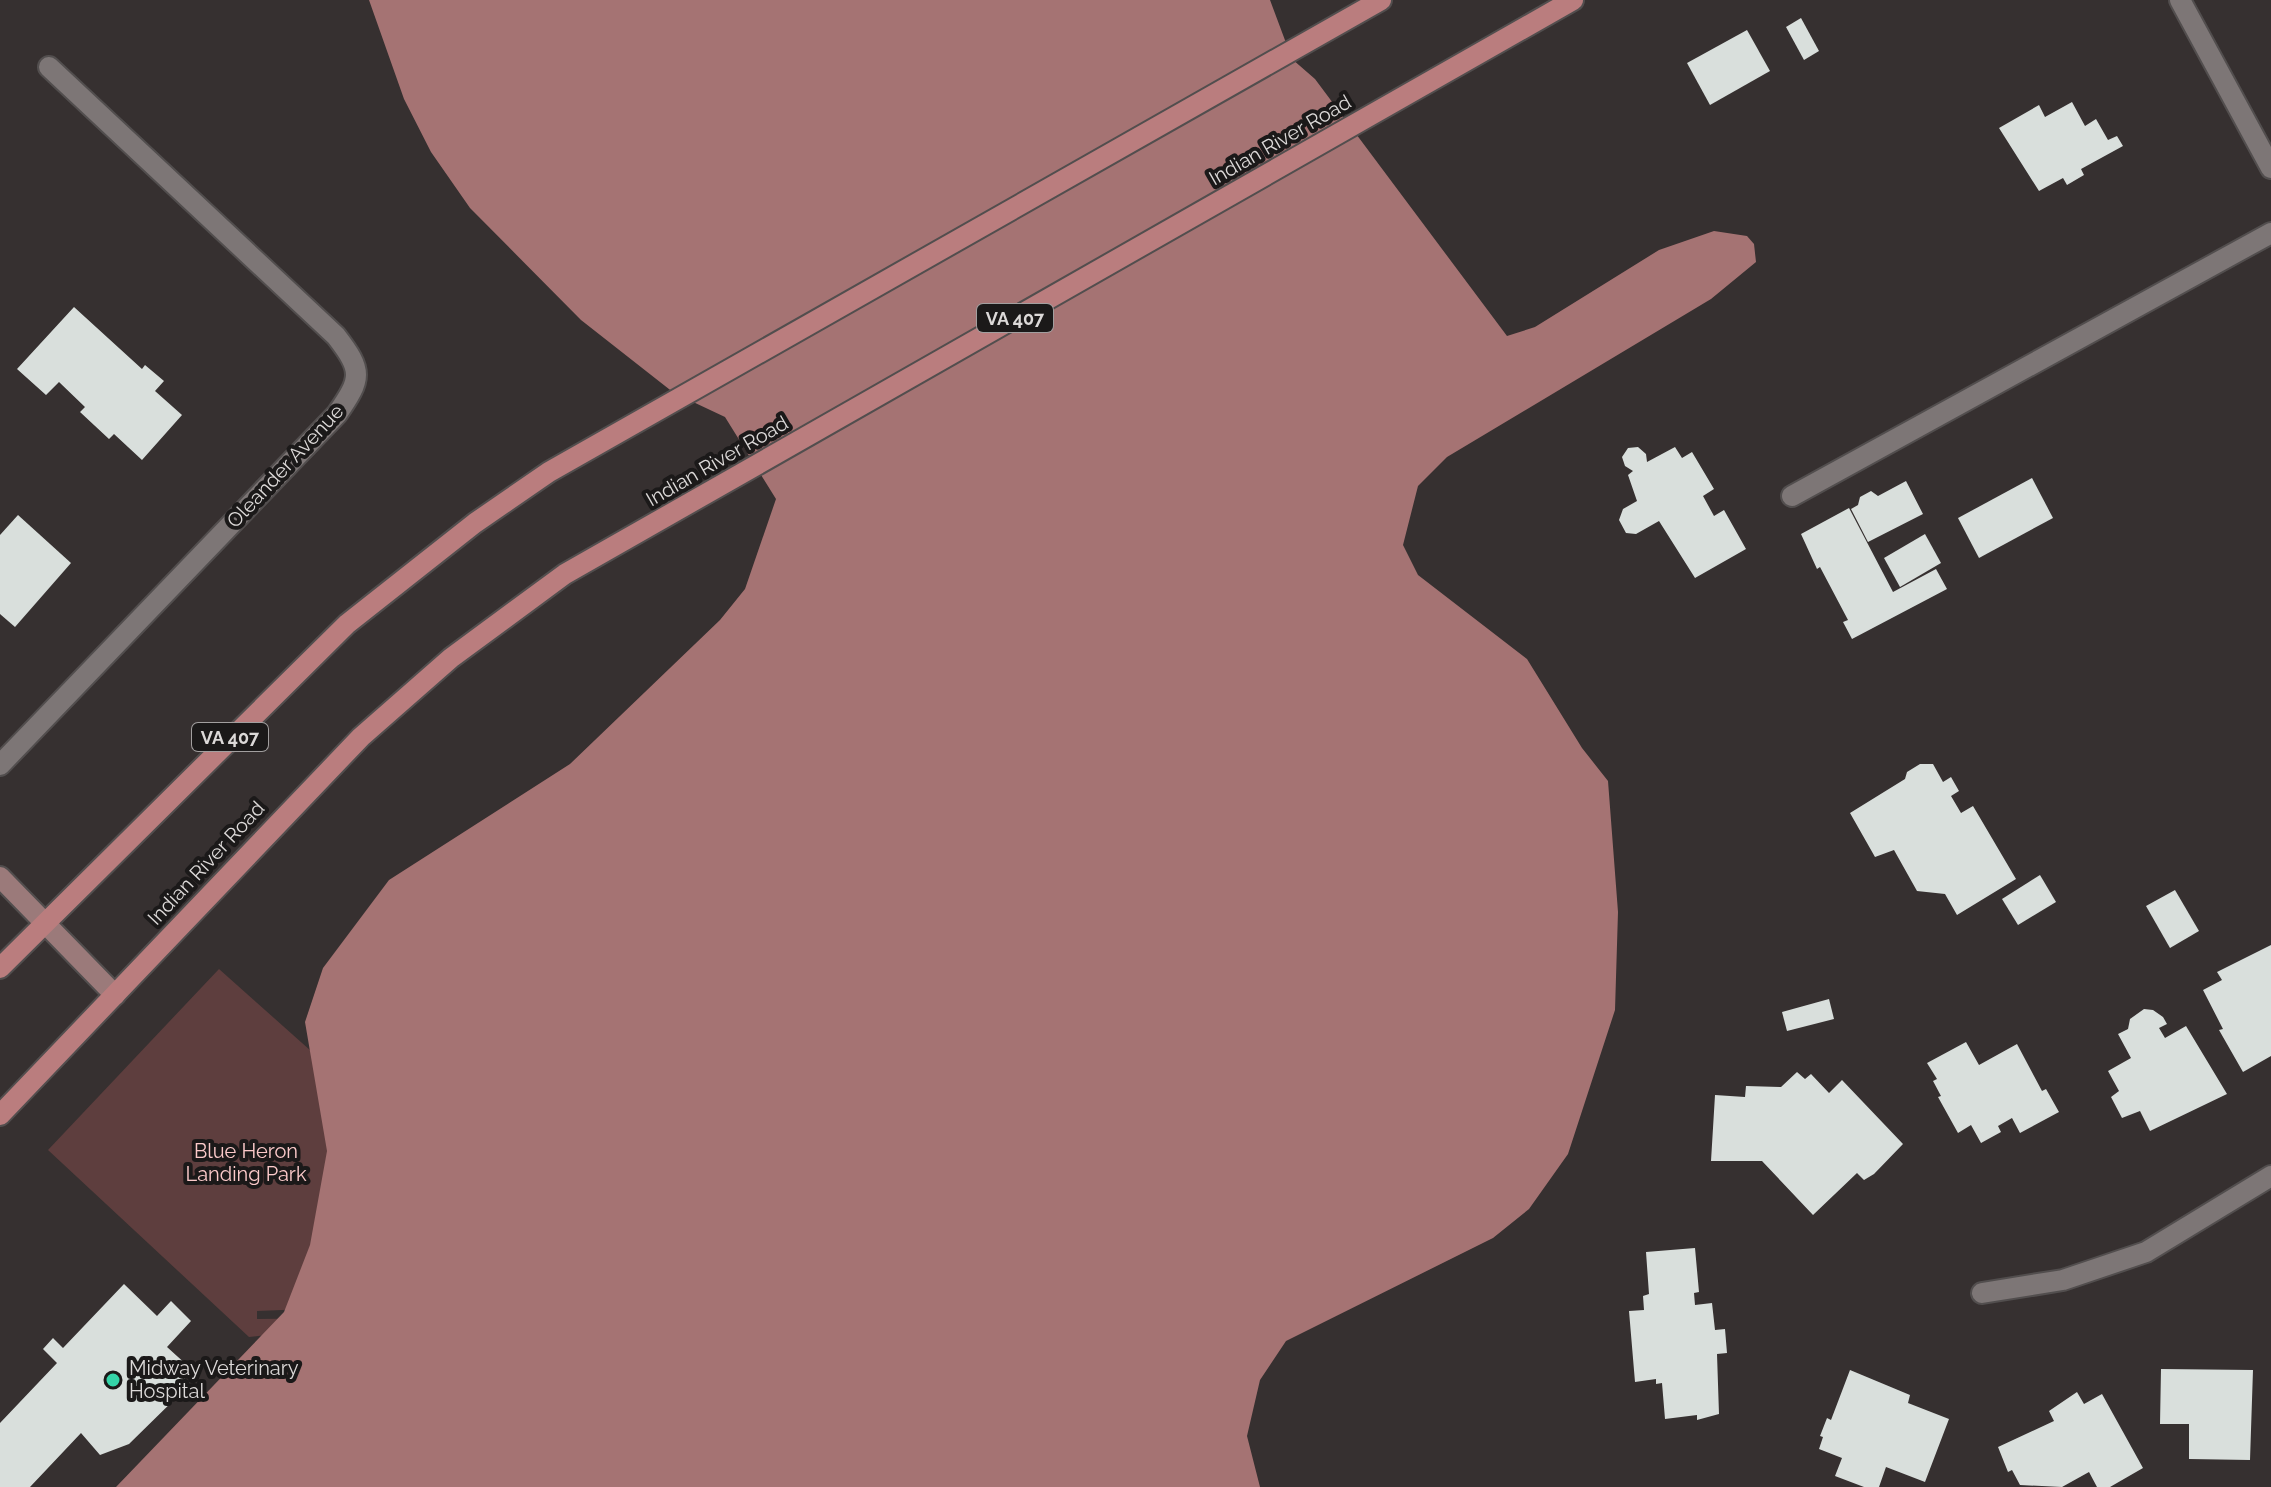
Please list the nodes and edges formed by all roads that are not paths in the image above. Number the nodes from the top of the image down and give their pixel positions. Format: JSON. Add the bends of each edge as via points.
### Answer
{"nodes":[{"id":1,"x":1381,"y":0,"type":"edge"},
{"id":2,"x":1573,"y":0,"type":"edge"},
{"id":3,"x":2180,"y":0,"type":"edge"},
{"id":4,"x":49,"y":67,"type":"dead end"},
{"id":5,"x":2271,"y":168,"type":"edge"},
{"id":6,"x":2271,"y":233,"type":"edge"},
{"id":7,"x":1792,"y":496,"type":"dead end"},
{"id":8,"x":0,"y":765,"type":"edge"},
{"id":9,"x":0,"y":877,"type":"edge"},
{"id":10,"x":43,"y":922,"type":"junction"},
{"id":11,"x":0,"y":968,"type":"edge"},
{"id":12,"x":115,"y":995,"type":"junction"},
{"id":13,"x":0,"y":1115,"type":"edge"},
{"id":14,"x":2271,"y":1176,"type":"edge"},
{"id":15,"x":1982,"y":1293,"type":"dead end"}],
"edges":[{"from":1,"to":10,"type":"main road","number":"VA 407","via":[[549,472],[347,624]]},
{"from":2,"to":12,"type":"main road","name":"Indian River Road","number":"VA 407","via":[[565,574],[451,658],[361,737]]},
{"from":3,"to":5,"type":"street"},
{"from":4,"to":8,"type":"street","name":"Oleander Avenue","via":[[336,336],[356,361],[356,386],[337,414]]},
{"from":6,"to":7,"type":"street"},
{"from":9,"to":10,"type":"street"},
{"from":10,"to":11,"type":"main road","number":"VA 407"},
{"from":10,"to":12,"type":"street"},
{"from":12,"to":13,"type":"main road","name":"Indian River Road","number":"VA 407"},
{"from":14,"to":15,"type":"street","via":[[2146,1252],[2063,1280]]}]}
